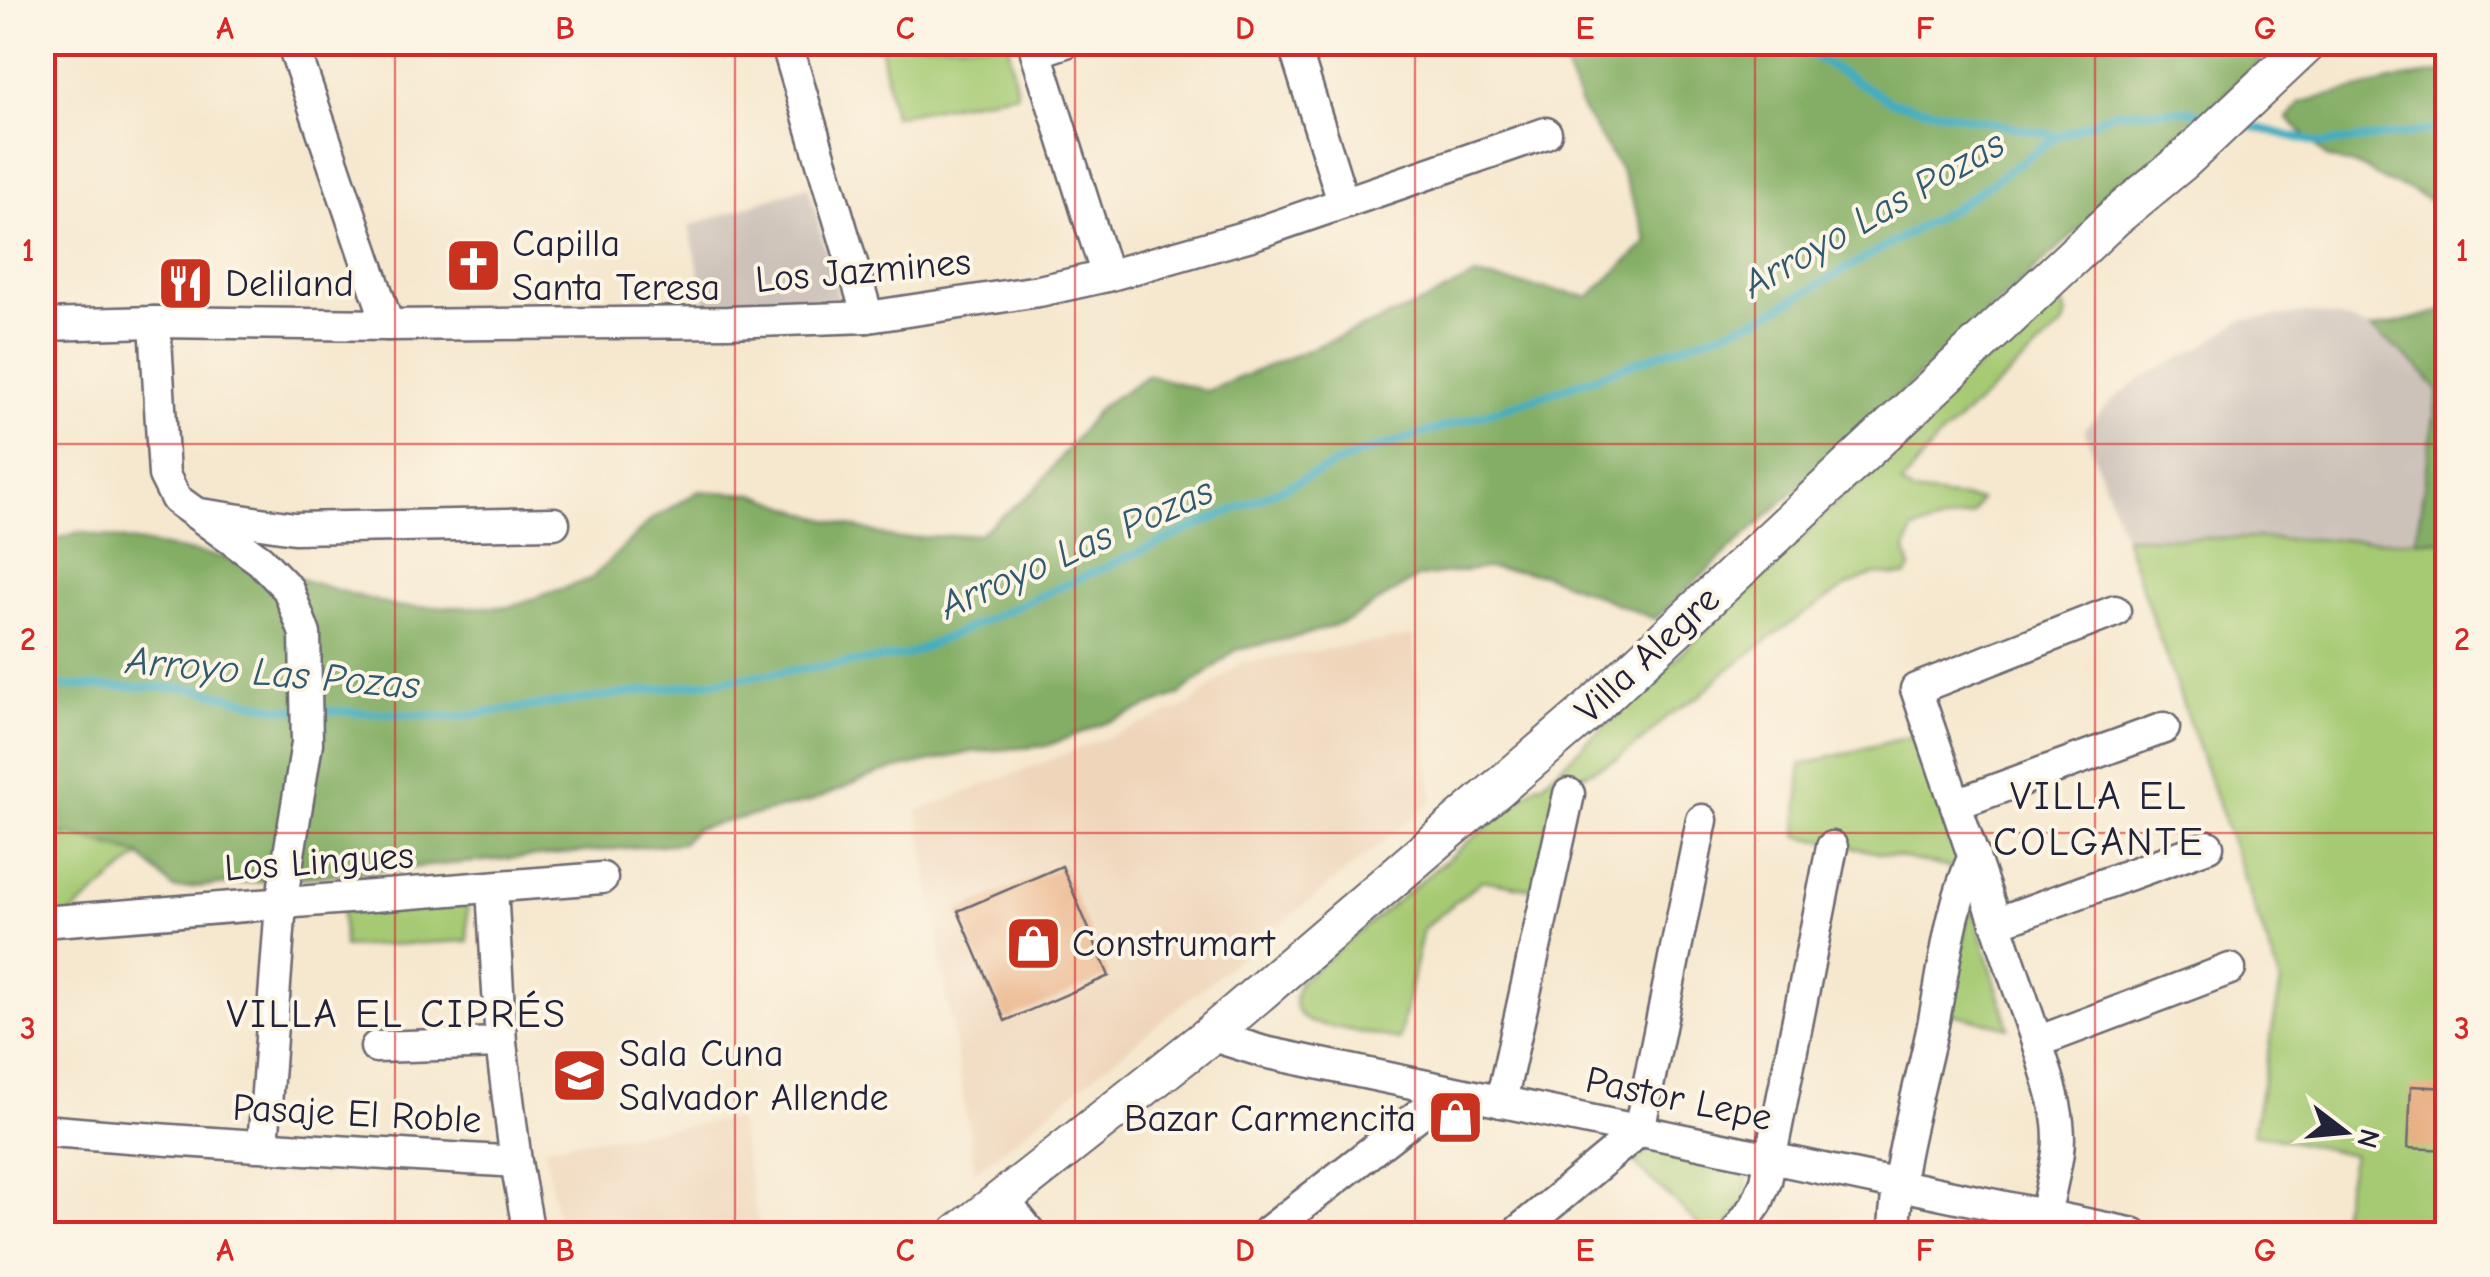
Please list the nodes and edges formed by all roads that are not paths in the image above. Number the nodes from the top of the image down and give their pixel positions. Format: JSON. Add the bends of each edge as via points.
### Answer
{"nodes":[{"id":1,"x":292,"y":42,"type":"edge"},
{"id":2,"x":786,"y":42,"type":"edge"},
{"id":3,"x":1066,"y":42,"type":"edge"},
{"id":4,"x":1293,"y":42,"type":"edge"},
{"id":5,"x":2309,"y":42,"type":"edge"},
{"id":6,"x":1546,"y":132,"type":"dead end"},
{"id":7,"x":1343,"y":202,"type":"junction"},
{"id":8,"x":1106,"y":276,"type":"junction"},
{"id":9,"x":868,"y":317,"type":"junction"},
{"id":10,"x":155,"y":322,"type":"junction"},
{"id":11,"x":42,"y":325,"type":"edge"},
{"id":12,"x":388,"y":325,"type":"junction"},
{"id":13,"x":197,"y":513,"type":"junction"},
{"id":14,"x":554,"y":523,"type":"dead end"},
{"id":15,"x":2115,"y":612,"type":"dead end"},
{"id":16,"x":2164,"y":728,"type":"dead end"},
{"id":17,"x":1569,"y":794,"type":"dead end"},
{"id":18,"x":1956,"y":804,"type":"junction"},
{"id":19,"x":1702,"y":820,"type":"dead end"},
{"id":20,"x":2208,"y":846,"type":"dead end"},
{"id":21,"x":1832,"y":848,"type":"dead end"},
{"id":22,"x":1974,"y":856,"type":"junction"},
{"id":23,"x":602,"y":878,"type":"dead end"},
{"id":24,"x":492,"y":888,"type":"junction"},
{"id":25,"x":282,"y":904,"type":"junction"},
{"id":26,"x":42,"y":922,"type":"edge"},
{"id":27,"x":1996,"y":923,"type":"junction"},
{"id":28,"x":2230,"y":969,"type":"dead end"},
{"id":29,"x":1210,"y":1035,"type":"junction"},
{"id":30,"x":502,"y":1042,"type":"junction"},
{"id":31,"x":2037,"y":1042,"type":"junction"},
{"id":32,"x":376,"y":1047,"type":"dead end"},
{"id":33,"x":1450,"y":1091,"type":"junction"},
{"id":34,"x":1501,"y":1102,"type":"junction"},
{"id":35,"x":42,"y":1130,"type":"edge"},
{"id":36,"x":1639,"y":1131,"type":"junction"},
{"id":37,"x":263,"y":1146,"type":"junction"},
{"id":38,"x":1770,"y":1158,"type":"junction"},
{"id":39,"x":516,"y":1162,"type":"junction"},
{"id":40,"x":1896,"y":1185,"type":"junction"},
{"id":41,"x":1004,"y":1200,"type":"junction"},
{"id":42,"x":2045,"y":1216,"type":"junction"},
{"id":43,"x":1739,"y":1233,"type":"edge"},
{"id":44,"x":529,"y":1234,"type":"edge"},
{"id":45,"x":958,"y":1234,"type":"edge"},
{"id":46,"x":1031,"y":1234,"type":"edge"},
{"id":47,"x":1266,"y":1234,"type":"edge"},
{"id":48,"x":1515,"y":1234,"type":"edge"},
{"id":49,"x":1900,"y":1234,"type":"edge"},
{"id":50,"x":2134,"y":1234,"type":"edge"}],
"edges":[{"from":1,"to":12,"type":"street"},
{"from":2,"to":9,"type":"street"},
{"from":3,"to":8,"type":"street","via":[[1036,52]]},
{"from":4,"to":7,"type":"street"},
{"from":5,"to":29,"type":"main road","name":"Villa Alegre","via":[[1587,712]]},
{"from":6,"to":7,"type":"street","name":"Los Jazmines"},
{"from":7,"to":8,"type":"street","name":"Los Jazmines"},
{"from":8,"to":9,"type":"street","name":"Los Jazmines"},
{"from":9,"to":12,"type":"street","name":"Los Jazmines"},
{"from":10,"to":11,"type":"street","name":"Los Jazmines"},
{"from":10,"to":12,"type":"street","name":"Los Jazmines"},
{"from":10,"to":13,"type":"street","via":[[164,475],[176,499]]},
{"from":13,"to":14,"type":"street","via":[[294,528]]},
{"from":13,"to":25,"type":"street","via":[[288,589],[304,634],[306,743]]},
{"from":15,"to":18,"type":"street","via":[[1916,689]]},
{"from":16,"to":18,"type":"street"},
{"from":17,"to":34,"type":"street"},
{"from":18,"to":22,"type":"street"},
{"from":19,"to":36,"type":"street"},
{"from":20,"to":27,"type":"street"},
{"from":21,"to":38,"type":"street"},
{"from":22,"to":27,"type":"street"},
{"from":22,"to":40,"type":"street","via":[[1961,884]]},
{"from":23,"to":24,"type":"street","name":"Los Lingues"},
{"from":24,"to":25,"type":"street","name":"Los Lingues"},
{"from":24,"to":30,"type":"street"},
{"from":25,"to":26,"type":"street","name":"Los Lingues"},
{"from":25,"to":37,"type":"street"},
{"from":27,"to":31,"type":"street"},
{"from":28,"to":31,"type":"street"},
{"from":29,"to":33,"type":"street","name":"Pastor Lepe"},
{"from":29,"to":41,"type":"main road","name":"Villa Alegre"},
{"from":30,"to":32,"type":"street"},
{"from":30,"to":39,"type":"street"},
{"from":31,"to":42,"type":"street","via":[[2058,1122]]},
{"from":33,"to":34,"type":"street","name":"Pastor Lepe"},
{"from":33,"to":47,"type":"street"},
{"from":34,"to":36,"type":"street","name":"Pastor Lepe"},
{"from":35,"to":37,"type":"street","name":"Pasaje El Roble"},
{"from":36,"to":38,"type":"street","name":"Pastor Lepe"},
{"from":36,"to":48,"type":"street"},
{"from":37,"to":39,"type":"street","name":"Pasaje El Roble"},
{"from":38,"to":40,"type":"street","name":"Pastor Lepe"},
{"from":38,"to":43,"type":"street","via":[[1766,1182]]},
{"from":39,"to":44,"type":"street"},
{"from":40,"to":42,"type":"street","name":"Pastor Lepe"},
{"from":40,"to":49,"type":"street","via":[[1894,1228]]},
{"from":41,"to":45,"type":"main road","name":"Villa Alegre"},
{"from":41,"to":46,"type":"street"},
{"from":42,"to":50,"type":"street","name":"Pastor Lepe"}]}
